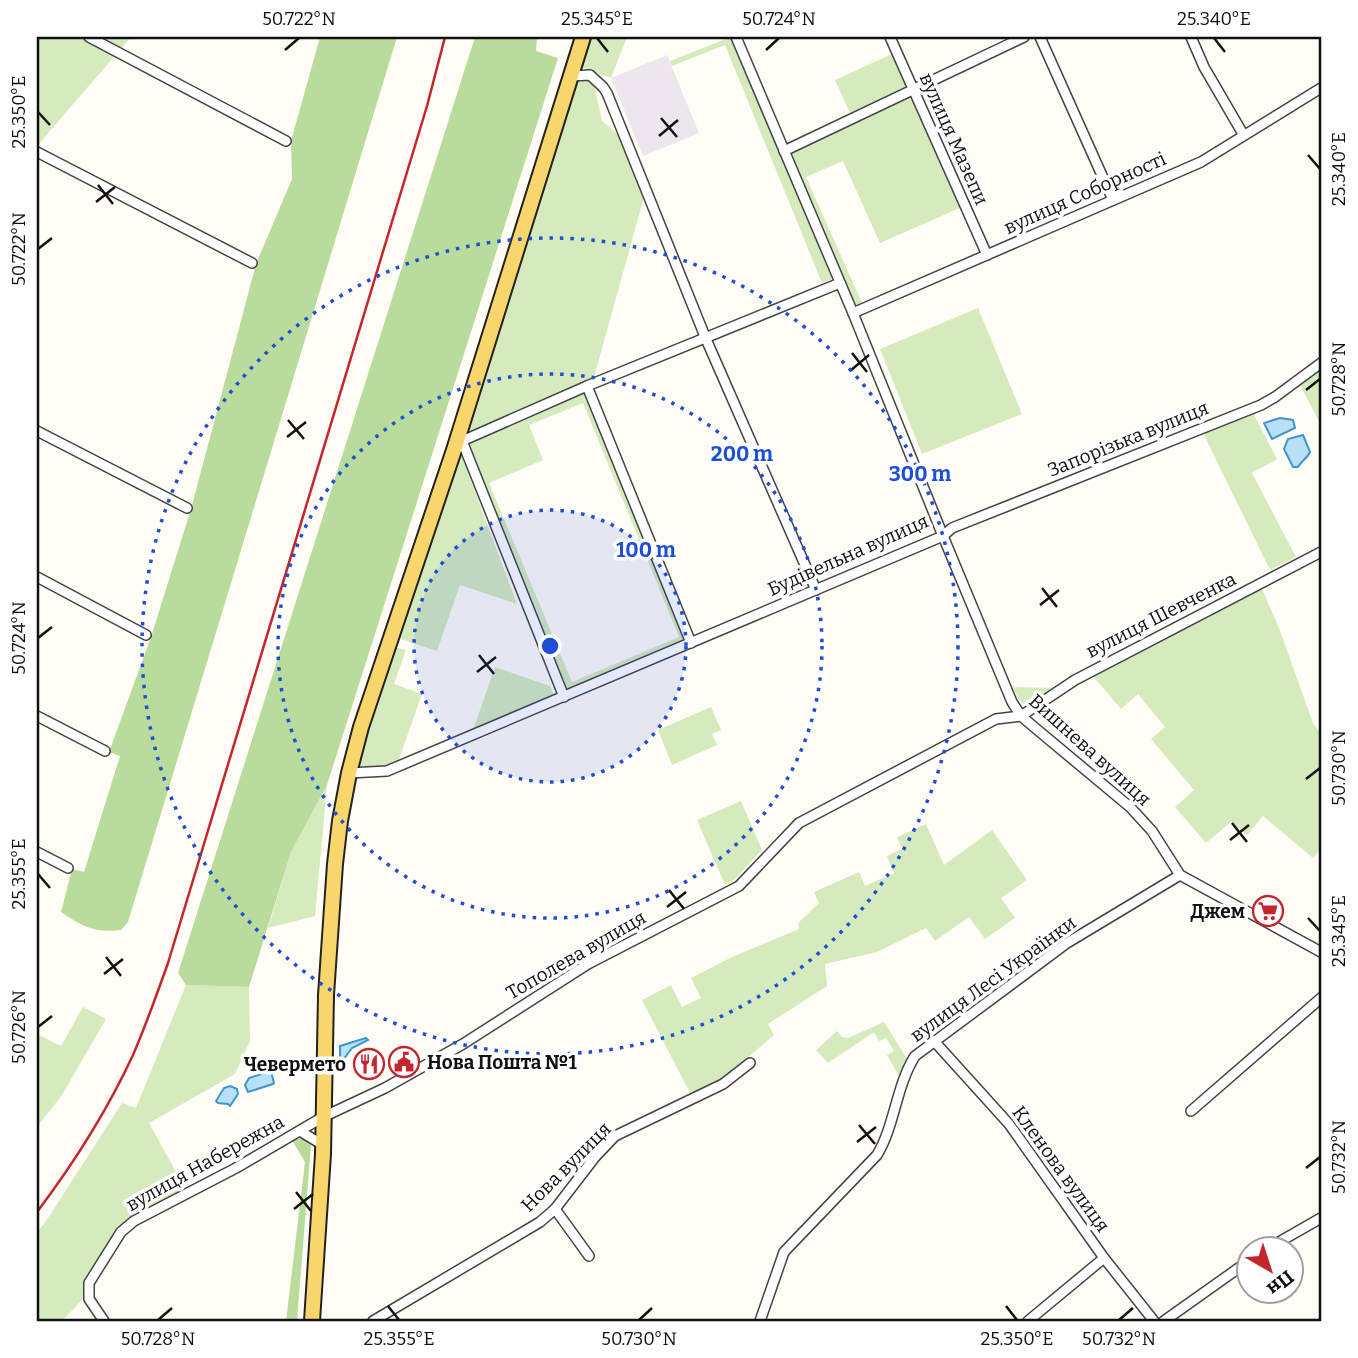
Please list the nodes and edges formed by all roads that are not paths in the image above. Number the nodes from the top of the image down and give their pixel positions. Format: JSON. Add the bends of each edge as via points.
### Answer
{"nodes":[{"id":1,"x":89,"y":37,"type":"edge"},
{"id":2,"x":583,"y":37,"type":"edge"},
{"id":3,"x":736,"y":37,"type":"edge"},
{"id":4,"x":890,"y":37,"type":"edge"},
{"id":5,"x":1024,"y":37,"type":"edge"},
{"id":6,"x":1040,"y":37,"type":"edge"},
{"id":7,"x":1191,"y":37,"type":"edge"},
{"id":8,"x":570,"y":76,"type":"junction"},
{"id":9,"x":1321,"y":88,"type":"edge"},
{"id":10,"x":913,"y":89,"type":"junction"},
{"id":11,"x":1244,"y":134,"type":"junction"},
{"id":12,"x":286,"y":141,"type":"dead end"},
{"id":13,"x":784,"y":151,"type":"junction"},
{"id":14,"x":37,"y":152,"type":"edge"},
{"id":15,"x":1113,"y":200,"type":"junction"},
{"id":16,"x":987,"y":255,"type":"junction"},
{"id":17,"x":252,"y":262,"type":"dead end"},
{"id":18,"x":841,"y":283,"type":"junction"},
{"id":19,"x":853,"y":313,"type":"junction"},
{"id":20,"x":706,"y":339,"type":"junction"},
{"id":21,"x":1321,"y":363,"type":"edge"},
{"id":22,"x":587,"y":386,"type":"junction"},
{"id":23,"x":37,"y":431,"type":"edge"},
{"id":24,"x":458,"y":446,"type":"junction"},
{"id":25,"x":187,"y":508,"type":"dead end"},
{"id":26,"x":943,"y":536,"type":"junction"},
{"id":27,"x":1320,"y":555,"type":"edge"},
{"id":28,"x":37,"y":577,"type":"edge"},
{"id":29,"x":816,"y":590,"type":"junction"},
{"id":30,"x":146,"y":635,"type":"dead end"},
{"id":31,"x":691,"y":643,"type":"junction"},
{"id":32,"x":564,"y":697,"type":"junction"},
{"id":33,"x":37,"y":716,"type":"edge"},
{"id":34,"x":1021,"y":716,"type":"junction"},
{"id":35,"x":105,"y":751,"type":"dead end"},
{"id":36,"x":349,"y":773,"type":"junction"},
{"id":37,"x":37,"y":852,"type":"edge"},
{"id":38,"x":68,"y":868,"type":"dead end"},
{"id":39,"x":1180,"y":875,"type":"junction"},
{"id":40,"x":1321,"y":952,"type":"edge"},
{"id":41,"x":1321,"y":998,"type":"edge"},
{"id":42,"x":934,"y":1041,"type":"junction"},
{"id":43,"x":750,"y":1063,"type":"dead end"},
{"id":44,"x":1191,"y":1111,"type":"dead end"},
{"id":45,"x":323,"y":1117,"type":"junction"},
{"id":46,"x":300,"y":1131,"type":"junction"},
{"id":47,"x":323,"y":1145,"type":"junction"},
{"id":48,"x":555,"y":1209,"type":"junction"},
{"id":49,"x":1321,"y":1218,"type":"edge"},
{"id":50,"x":1290,"y":1236,"type":"edge"},
{"id":51,"x":589,"y":1256,"type":"dead end"},
{"id":52,"x":1104,"y":1258,"type":"junction"},
{"id":53,"x":1236,"y":1270,"type":"edge"},
{"id":54,"x":104,"y":1321,"type":"edge"},
{"id":55,"x":312,"y":1321,"type":"edge"},
{"id":56,"x":373,"y":1321,"type":"edge"},
{"id":57,"x":760,"y":1321,"type":"edge"},
{"id":58,"x":1028,"y":1321,"type":"edge"},
{"id":59,"x":1154,"y":1321,"type":"edge"},
{"id":60,"x":1164,"y":1321,"type":"edge"}],
"edges":[{"from":1,"to":12,"type":"street"},
{"from":2,"to":8,"type":"main road"},
{"from":3,"to":13,"type":"street","name":"Будівельна вулиця"},
{"from":4,"to":10,"type":"street","name":"вулиця Мазепи"},
{"from":5,"to":10,"type":"street"},
{"from":6,"to":15,"type":"street"},
{"from":7,"to":11,"type":"street"},
{"from":8,"to":20,"type":"street","via":[[590,75],[607,93]]},
{"from":8,"to":24,"type":"main road"},
{"from":9,"to":11,"type":"street","name":"вулиця Соборності"},
{"from":10,"to":13,"type":"street"},
{"from":10,"to":16,"type":"street","name":"вулиця Мазепи"},
{"from":11,"to":15,"type":"street","name":"вулиця Соборності","via":[[1201,162]]},
{"from":13,"to":18,"type":"street","name":"Будівельна вулиця"},
{"from":14,"to":17,"type":"street"},
{"from":15,"to":16,"type":"street","name":"вулиця Соборності"},
{"from":16,"to":19,"type":"street","name":"вулиця Соборності"},
{"from":18,"to":19,"type":"street","name":"Будівельна вулиця"},
{"from":18,"to":20,"type":"street"},
{"from":19,"to":26,"type":"street","name":"Будівельна вулиця"},
{"from":20,"to":22,"type":"street"},
{"from":20,"to":29,"type":"street"},
{"from":21,"to":26,"type":"street","name":"Запорізька вулиця","via":[[1261,405],[952,528]]},
{"from":22,"to":24,"type":"street"},
{"from":22,"to":31,"type":"street"},
{"from":23,"to":25,"type":"street"},
{"from":24,"to":32,"type":"street"},
{"from":24,"to":36,"type":"main road"},
{"from":26,"to":29,"type":"street","name":"Будівельна вулиця"},
{"from":26,"to":34,"type":"street","name":"Вишнева вулиця"},
{"from":27,"to":34,"type":"street","name":"вулиця Шевченка","via":[[1074,680]]},
{"from":28,"to":30,"type":"street"},
{"from":29,"to":31,"type":"street","name":"Будівельна вулиця"},
{"from":31,"to":32,"type":"street","name":"Будівельна вулиця"},
{"from":32,"to":36,"type":"street","name":"Будівельна вулиця","via":[[387,771]]},
{"from":33,"to":35,"type":"street"},
{"from":34,"to":39,"type":"street","name":"Вишнева вулиця","via":[[1130,807],[1152,831]]},
{"from":34,"to":45,"type":"street","name":"Тополева вулиця","via":[[996,719],[799,823],[739,886],[588,964],[463,1044]]},
{"from":36,"to":45,"type":"main road","via":[[335,864]]},
{"from":37,"to":38,"type":"street"},
{"from":39,"to":40,"type":"street","name":"Вишнева вулиця"},
{"from":39,"to":42,"type":"street","name":"вулиця Лесі Українки","via":[[1067,943]]},
{"from":41,"to":44,"type":"street"},
{"from":42,"to":52,"type":"street","name":"Кленова вулиця","via":[[1009,1124]]},
{"from":42,"to":57,"type":"street","name":"вулиця Лесі Українки","via":[[908,1068],[877,1156],[784,1252]]},
{"from":43,"to":48,"type":"street","name":"Нова вулиця","via":[[723,1084],[615,1136]]},
{"from":45,"to":46,"type":"street","name":"вулиця Набережна"},
{"from":45,"to":47,"type":"main road"},
{"from":46,"to":47,"type":"street"},
{"from":46,"to":54,"type":"street","name":"вулиця Набережна","via":[[121,1232],[89,1283],[89,1299]]},
{"from":47,"to":55,"type":"main road"},
{"from":48,"to":51,"type":"street"},
{"from":48,"to":56,"type":"street","name":"Нова вулиця"},
{"from":49,"to":50,"type":"street"},
{"from":52,"to":58,"type":"street"},
{"from":52,"to":59,"type":"street","name":"Кленова вулиця"},
{"from":53,"to":60,"type":"street"}]}
